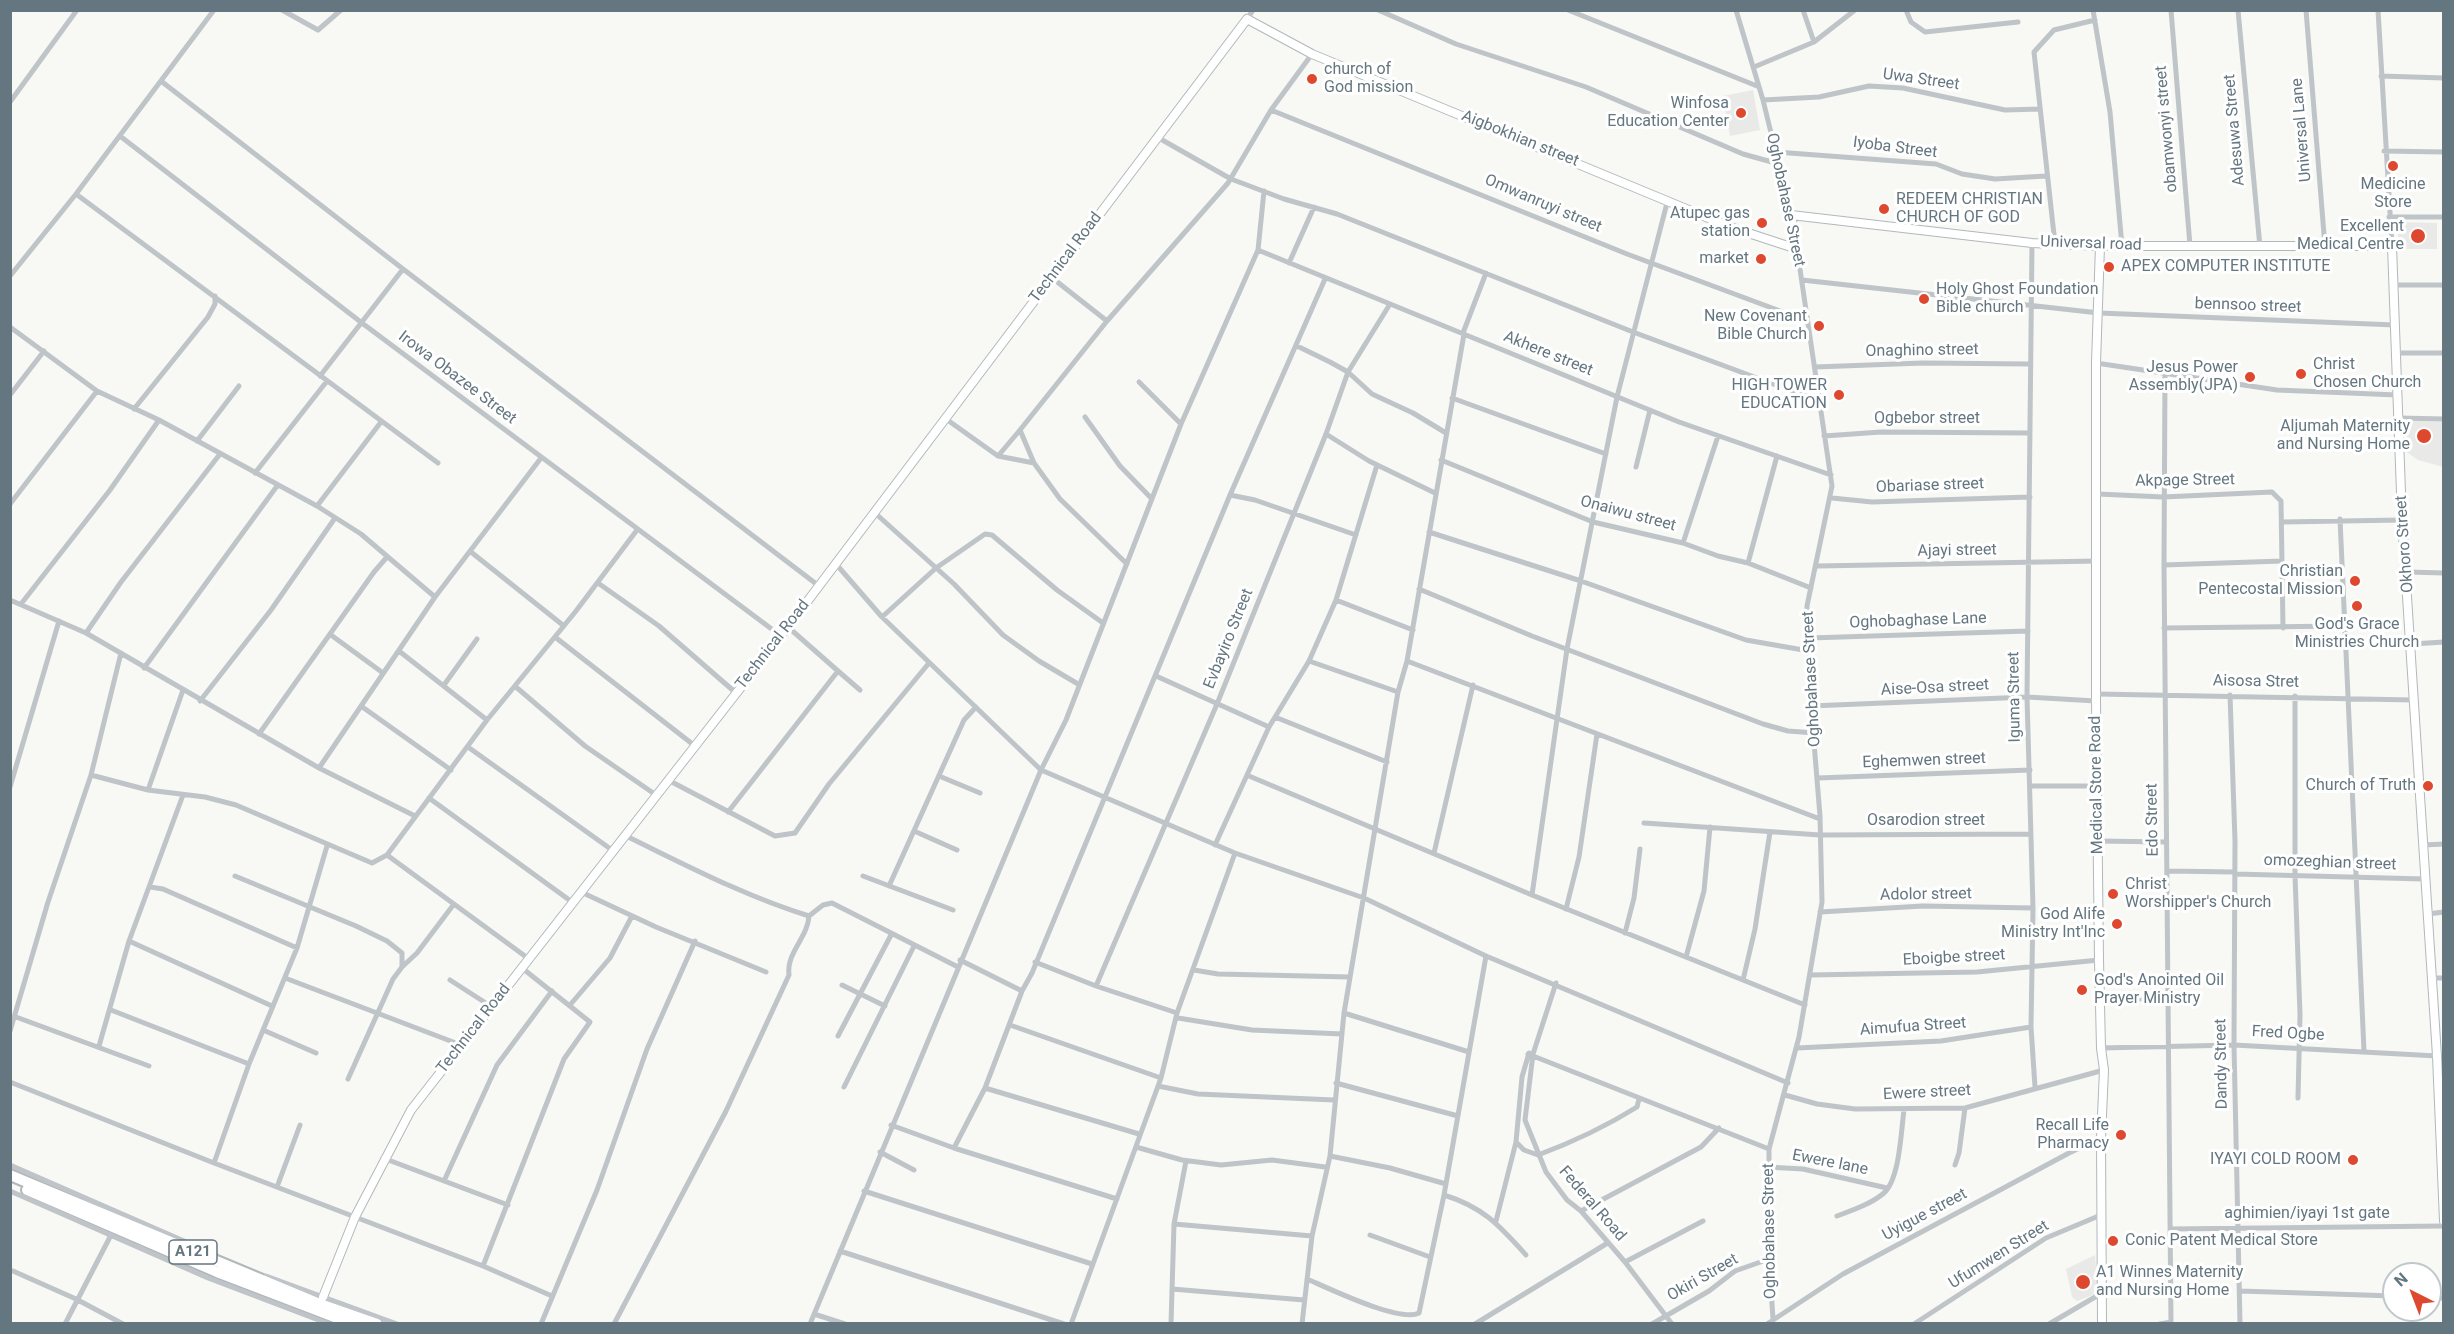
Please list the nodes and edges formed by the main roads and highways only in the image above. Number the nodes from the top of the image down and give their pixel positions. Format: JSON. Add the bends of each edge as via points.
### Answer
{"nodes":[{"id":1,"x":10,"y":1175,"type":"edge"},
{"id":2,"x":10,"y":1182,"type":"edge"},
{"id":3,"x":353,"y":1323,"type":"edge"},
{"id":4,"x":377,"y":1323,"type":"edge"}],
"edges":[{"from":1,"to":4,"type":"highway","number":"A121","via":[[320,1304]]},
{"from":2,"to":3,"type":"highway","number":"A121","via":[[217,1272]]}]}
